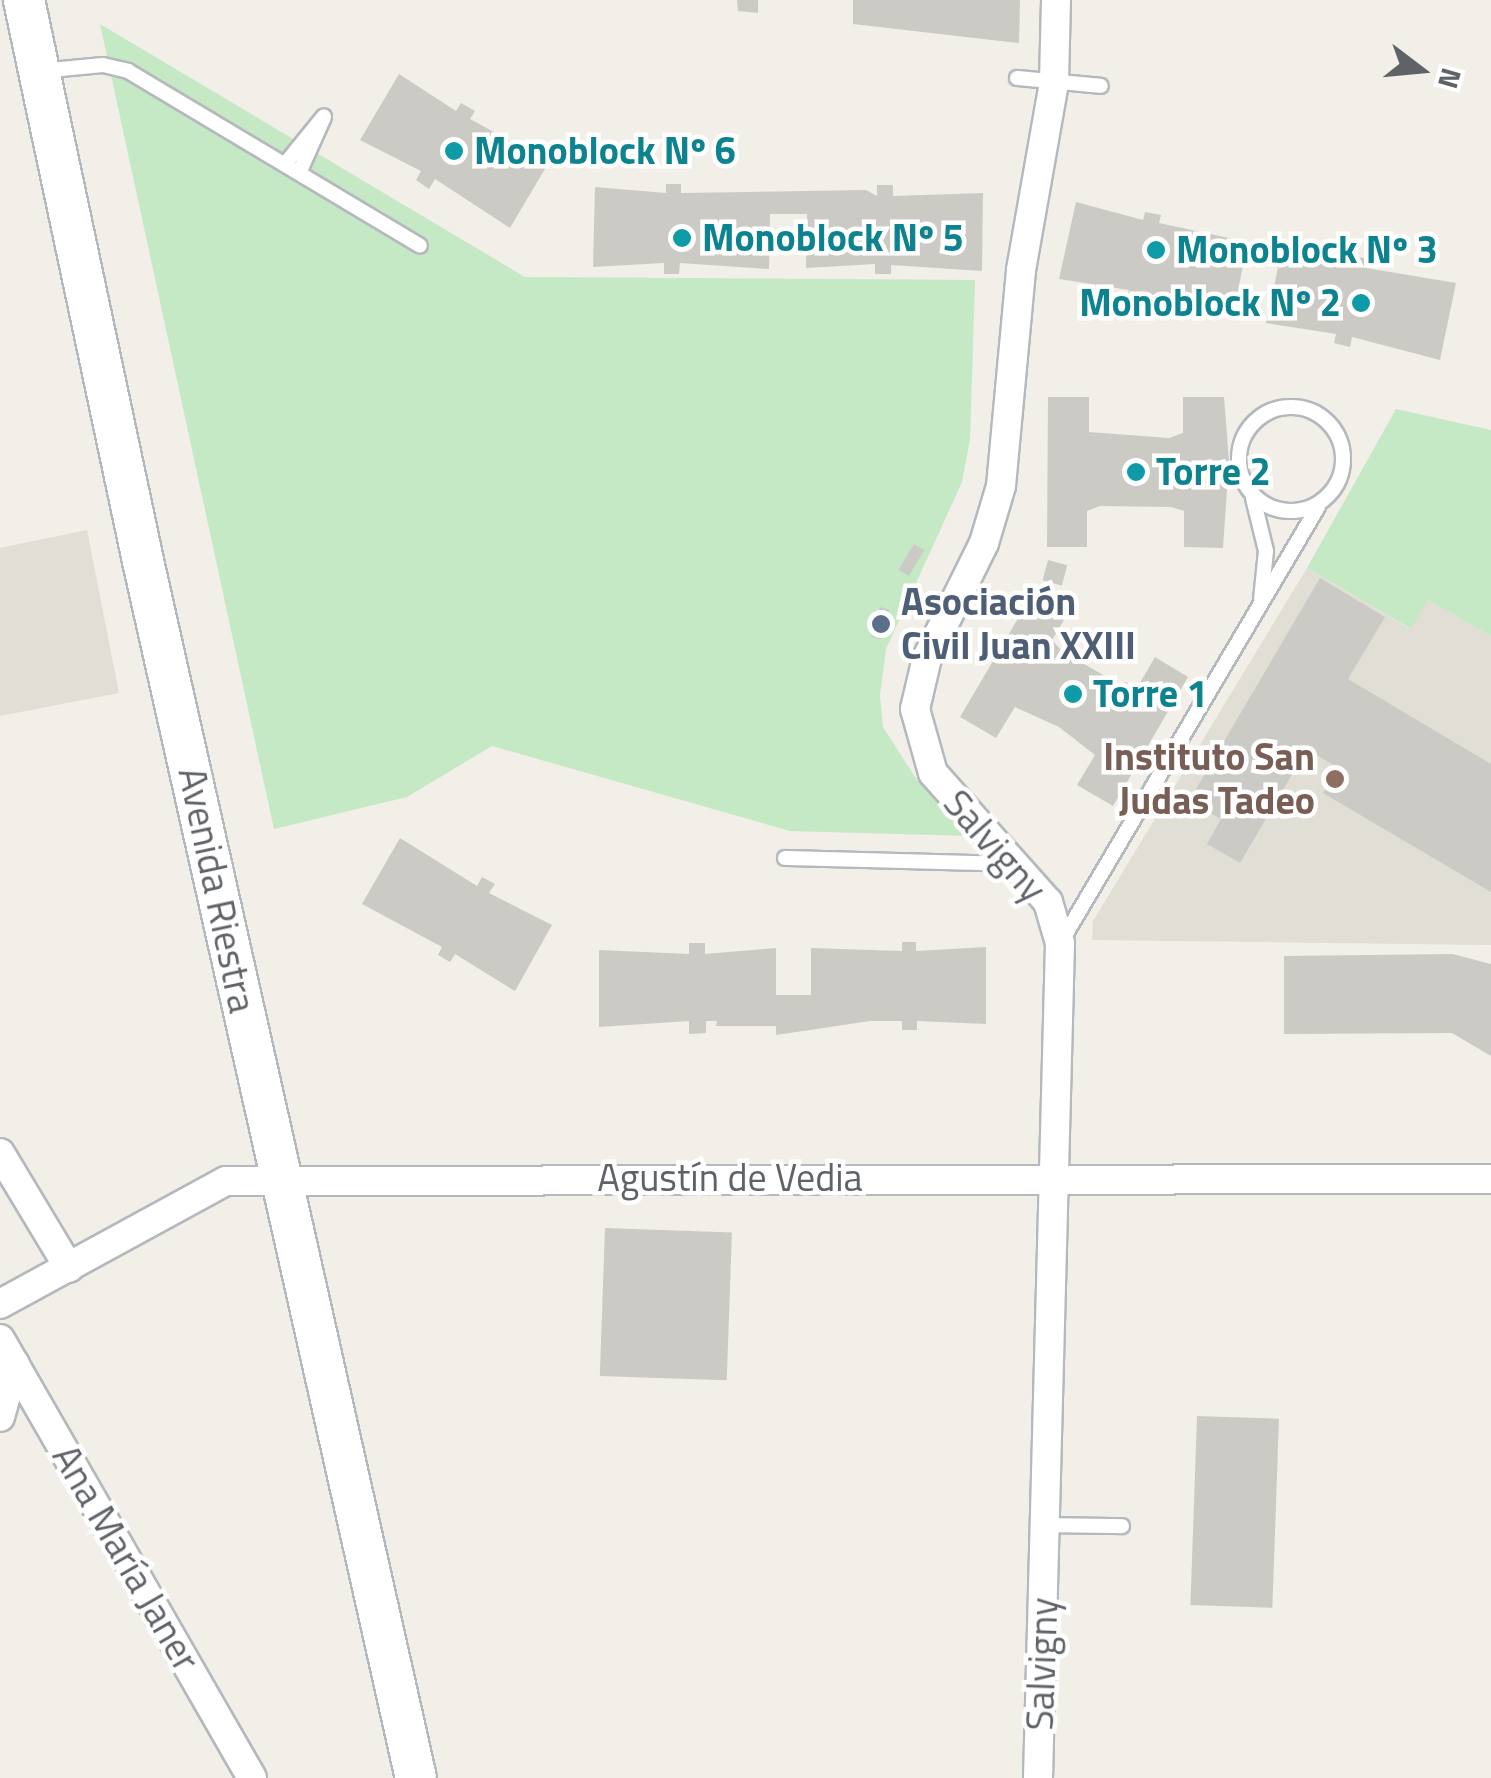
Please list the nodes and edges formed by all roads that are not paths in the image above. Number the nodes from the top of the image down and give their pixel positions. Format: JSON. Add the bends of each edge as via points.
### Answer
{"nodes":[{"id":1,"x":24,"y":0,"type":"edge"},
{"id":2,"x":1056,"y":0,"type":"edge"},
{"id":3,"x":40,"y":71,"type":"junction"},
{"id":4,"x":1018,"y":78,"type":"dead end"},
{"id":5,"x":1054,"y":82,"type":"junction"},
{"id":6,"x":1100,"y":86,"type":"dead end"},
{"id":7,"x":420,"y":246,"type":"dead end"},
{"id":8,"x":1253,"y":498,"type":"junction"},
{"id":9,"x":1318,"y":507,"type":"junction"},
{"id":10,"x":1260,"y":604,"type":"junction"},
{"id":11,"x":785,"y":858,"type":"dead end"},
{"id":12,"x":1018,"y":864,"type":"junction"},
{"id":13,"x":1060,"y":942,"type":"junction"},
{"id":14,"x":0,"y":1153,"type":"edge"},
{"id":15,"x":280,"y":1178,"type":"junction"},
{"id":16,"x":1059,"y":1178,"type":"junction"},
{"id":17,"x":1491,"y":1179,"type":"edge"},
{"id":18,"x":70,"y":1268,"type":"junction"},
{"id":19,"x":0,"y":1304,"type":"edge"},
{"id":20,"x":0,"y":1339,"type":"edge"},
{"id":21,"x":15,"y":1364,"type":"junction"},
{"id":22,"x":0,"y":1417,"type":"edge"},
{"id":23,"x":1048,"y":1525,"type":"junction"},
{"id":24,"x":1122,"y":1526,"type":"dead end"},
{"id":25,"x":252,"y":1778,"type":"edge"},
{"id":26,"x":416,"y":1778,"type":"edge"},
{"id":27,"x":1038,"y":1778,"type":"edge"}],
"edges":[{"from":1,"to":3,"type":"main road","name":"Avenida Riestra"},
{"from":2,"to":5,"type":"street","name":"Salvigny"},
{"from":3,"to":7,"type":"lane","via":[[117,67]]},
{"from":3,"to":15,"type":"main road","name":"Avenida Riestra"},
{"from":4,"to":5,"type":"lane"},
{"from":5,"to":6,"type":"lane"},
{"from":5,"to":12,"type":"street","name":"Salvigny","via":[[1022,270],[1001,486],[984,543],[926,658],[915,709],[933,773]]},
{"from":8,"to":9,"type":"lane","via":[[1284,514]]},
{"from":8,"to":9,"type":"lane","via":[[1243,483],[1245,430],[1258,416],[1291,404],[1326,416],[1338,430],[1342,458]]},
{"from":8,"to":10,"type":"lane","via":[[1266,551]]},
{"from":9,"to":10,"type":"lane"},
{"from":10,"to":13,"type":"lane"},
{"from":11,"to":12,"type":"lane"},
{"from":12,"to":13,"type":"street","name":"Salvigny","via":[[1048,902]]},
{"from":13,"to":16,"type":"street","name":"Salvigny"},
{"from":14,"to":18,"type":"street"},
{"from":15,"to":16,"type":"street","name":"Agustín de Vedia"},
{"from":15,"to":18,"type":"street","name":"Agustín de Vedia","via":[[226,1181]]},
{"from":15,"to":26,"type":"main road","name":"Avenida Riestra"},
{"from":16,"to":17,"type":"street","name":"Agustín de Vedia"},
{"from":16,"to":23,"type":"street","name":"Salvigny"},
{"from":18,"to":19,"type":"street","name":"Agustín de Vedia"},
{"from":20,"to":21,"type":"street","name":"Ana María Janer"},
{"from":21,"to":22,"type":"street"},
{"from":21,"to":25,"type":"street","name":"Ana María Janer"},
{"from":23,"to":24,"type":"lane"},
{"from":23,"to":27,"type":"street","name":"Salvigny"}]}
